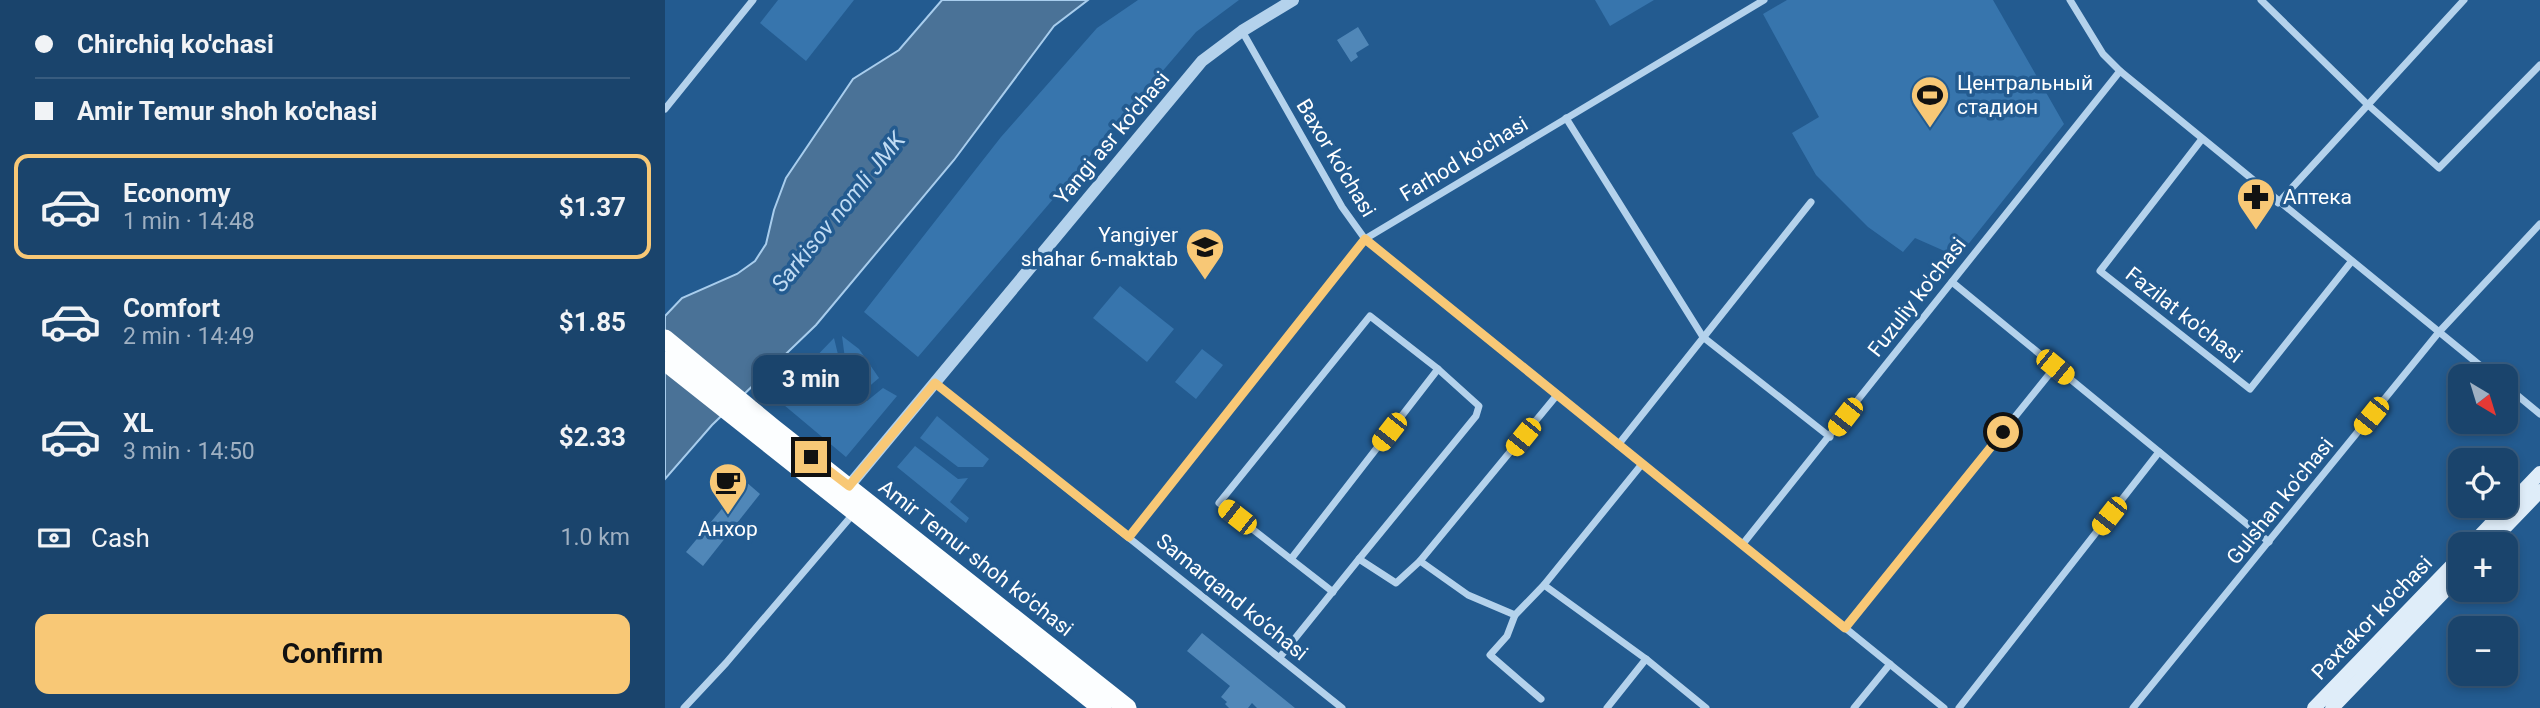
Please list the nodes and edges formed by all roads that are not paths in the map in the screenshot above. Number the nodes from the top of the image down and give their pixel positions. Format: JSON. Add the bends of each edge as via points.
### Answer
{"nodes":[{"id":1,"x":753,"y":0,"type":"edge"},
{"id":2,"x":1293,"y":0,"type":"edge"},
{"id":3,"x":1764,"y":0,"type":"edge"},
{"id":4,"x":2070,"y":0,"type":"edge"},
{"id":5,"x":2261,"y":0,"type":"edge"},
{"id":6,"x":2464,"y":0,"type":"edge"},
{"id":7,"x":1242,"y":31,"type":"junction"},
{"id":8,"x":2540,"y":65,"type":"edge"},
{"id":9,"x":2120,"y":71,"type":"junction"},
{"id":10,"x":2367,"y":104,"type":"junction"},
{"id":11,"x":665,"y":109,"type":"edge"},
{"id":12,"x":1566,"y":118,"type":"junction"},
{"id":13,"x":2202,"y":139,"type":"junction"},
{"id":14,"x":1811,"y":202,"type":"dead end"},
{"id":15,"x":2278,"y":203,"type":"junction"},
{"id":16,"x":2540,"y":225,"type":"edge"},
{"id":17,"x":1365,"y":239,"type":"junction"},
{"id":18,"x":2351,"y":262,"type":"junction"},
{"id":19,"x":1952,"y":282,"type":"junction"},
{"id":20,"x":2439,"y":332,"type":"junction"},
{"id":21,"x":1703,"y":337,"type":"junction"},
{"id":22,"x":665,"y":339,"type":"edge"},
{"id":23,"x":665,"y":361,"type":"edge"},
{"id":24,"x":2478,"y":364,"type":"edge"},
{"id":25,"x":2055,"y":367,"type":"junction"},
{"id":26,"x":1438,"y":369,"type":"junction"},
{"id":27,"x":935,"y":383,"type":"junction"},
{"id":28,"x":1557,"y":395,"type":"junction"},
{"id":29,"x":2518,"y":396,"type":"edge"},
{"id":30,"x":2540,"y":414,"type":"edge"},
{"id":31,"x":768,"y":435,"type":"junction"},
{"id":32,"x":1830,"y":437,"type":"junction"},
{"id":33,"x":1618,"y":444,"type":"junction"},
{"id":34,"x":2159,"y":452,"type":"junction"},
{"id":35,"x":1642,"y":464,"type":"junction"},
{"id":36,"x":2540,"y":473,"type":"edge"},
{"id":37,"x":849,"y":486,"type":"junction"},
{"id":38,"x":2540,"y":491,"type":"edge"},
{"id":39,"x":855,"y":512,"type":"junction"},
{"id":40,"x":2483,"y":532,"type":"edge"},
{"id":41,"x":2501,"y":532,"type":"edge"},
{"id":42,"x":1129,"y":537,"type":"junction"},
{"id":43,"x":2269,"y":542,"type":"junction"},
{"id":44,"x":1742,"y":545,"type":"junction"},
{"id":45,"x":1291,"y":559,"type":"junction"},
{"id":46,"x":1359,"y":559,"type":"junction"},
{"id":47,"x":1420,"y":561,"type":"junction"},
{"id":48,"x":2448,"y":569,"type":"edge"},
{"id":49,"x":1544,"y":585,"type":"junction"},
{"id":50,"x":2448,"y":588,"type":"edge"},
{"id":51,"x":1333,"y":592,"type":"junction"},
{"id":52,"x":1515,"y":615,"type":"junction"},
{"id":53,"x":1845,"y":628,"type":"junction"},
{"id":54,"x":1280,"y":657,"type":"junction"},
{"id":55,"x":1646,"y":659,"type":"junction"},
{"id":56,"x":1890,"y":664,"type":"junction"},
{"id":57,"x":1541,"y":699,"type":"dead end"},
{"id":58,"x":684,"y":708,"type":"edge"},
{"id":59,"x":1102,"y":708,"type":"edge"},
{"id":60,"x":1127,"y":708,"type":"edge"},
{"id":61,"x":1342,"y":708,"type":"edge"},
{"id":62,"x":1607,"y":708,"type":"edge"},
{"id":63,"x":1706,"y":708,"type":"edge"},
{"id":64,"x":1854,"y":708,"type":"edge"},
{"id":65,"x":1944,"y":708,"type":"edge"},
{"id":66,"x":1959,"y":708,"type":"edge"},
{"id":67,"x":2133,"y":708,"type":"edge"},
{"id":68,"x":2314,"y":708,"type":"edge"},
{"id":69,"x":2332,"y":708,"type":"edge"}],
"edges":[{"from":1,"to":11,"type":"street"},
{"from":2,"to":7,"type":"street","name":"Yangi asr ko'chasi"},
{"from":3,"to":12,"type":"street","name":"Farhod ko'chasi"},
{"from":4,"to":9,"type":"street","via":[[2103,54]]},
{"from":5,"to":10,"type":"street"},
{"from":6,"to":10,"type":"street"},
{"from":7,"to":17,"type":"street","name":"Baxor ko'chasi"},
{"from":7,"to":27,"type":"street","name":"Yangi asr ko'chasi","via":[[1202,61]]},
{"from":8,"to":10,"type":"street","via":[[2439,169]]},
{"from":9,"to":13,"type":"street"},
{"from":9,"to":19,"type":"street","name":"Fuzuliy ko'chasi"},
{"from":10,"to":15,"type":"street"},
{"from":12,"to":17,"type":"street","name":"Farhod ko'chasi"},
{"from":12,"to":21,"type":"street"},
{"from":13,"to":15,"type":"street"},
{"from":13,"to":18,"type":"street","name":"Fazilat ko'chasi","via":[[2100,271],[2250,389]]},
{"from":14,"to":21,"type":"street"},
{"from":15,"to":18,"type":"street"},
{"from":16,"to":20,"type":"street","name":"Gulshan ko'chasi"},
{"from":17,"to":28,"type":"street","name":"Baxor ko'chasi"},
{"from":17,"to":42,"type":"street","name":"Farhod ko'chasi"},
{"from":18,"to":20,"type":"street"},
{"from":19,"to":25,"type":"street"},
{"from":19,"to":32,"type":"street","name":"Fuzuliy ko'chasi"},
{"from":20,"to":24,"type":"street"},
{"from":20,"to":43,"type":"street","name":"Gulshan ko'chasi"},
{"from":21,"to":32,"type":"street"},
{"from":21,"to":33,"type":"street"},
{"from":22,"to":31,"type":"highway","name":"Amir Temur shoh ko'chasi"},
{"from":23,"to":31,"type":"highway","name":"Amir Temur shoh ko'chasi"},
{"from":25,"to":34,"type":"street"},
{"from":25,"to":53,"type":"street"},
{"from":26,"to":45,"type":"street"},
{"from":26,"to":45,"type":"street","via":[[1370,316],[1219,503]]},
{"from":26,"to":46,"type":"street","via":[[1479,406],[1476,416]]},
{"from":27,"to":37,"type":"street","name":"Yangi asr ko'chasi"},
{"from":27,"to":42,"type":"street","name":"Samarqand ko‘chasi"},
{"from":28,"to":33,"type":"street","name":"Baxor ko'chasi"},
{"from":28,"to":47,"type":"street"},
{"from":29,"to":30,"type":"street"},
{"from":31,"to":37,"type":"highway","name":"Amir Temur shoh ko'chasi"},
{"from":31,"to":39,"type":"highway","name":"Amir Temur shoh ko'chasi"},
{"from":32,"to":44,"type":"street","name":"Fuzuliy ko'chasi"},
{"from":33,"to":35,"type":"street","name":"Baxor ko'chasi"},
{"from":34,"to":43,"type":"street"},
{"from":34,"to":66,"type":"street"},
{"from":35,"to":44,"type":"street","name":"Baxor ko'chasi"},
{"from":35,"to":49,"type":"street"},
{"from":36,"to":40,"type":"main road"},
{"from":37,"to":60,"type":"highway","name":"Amir Temur shoh ko'chasi"},
{"from":38,"to":41,"type":"main road"},
{"from":39,"to":58,"type":"street"},
{"from":39,"to":59,"type":"highway","name":"Amir Temur shoh ko'chasi"},
{"from":42,"to":54,"type":"street","name":"Samarqand ko‘chasi"},
{"from":43,"to":67,"type":"street","name":"Gulshan ko'chasi"},
{"from":44,"to":53,"type":"street","name":"Baxor ko'chasi"},
{"from":45,"to":51,"type":"street"},
{"from":46,"to":47,"type":"street","via":[[1396,583]]},
{"from":46,"to":51,"type":"street"},
{"from":47,"to":52,"type":"street","via":[[1468,595]]},
{"from":48,"to":68,"type":"main road","name":"Paxtakor ko'chasi"},
{"from":49,"to":52,"type":"street"},
{"from":49,"to":55,"type":"street"},
{"from":50,"to":69,"type":"main road","name":"Paxtakor ko'chasi"},
{"from":51,"to":54,"type":"street"},
{"from":52,"to":57,"type":"street","via":[[1507,636],[1490,655]]},
{"from":53,"to":56,"type":"street","name":"Baxor ko'chasi"},
{"from":54,"to":61,"type":"street","name":"Samarqand ko‘chasi"},
{"from":55,"to":62,"type":"street"},
{"from":55,"to":63,"type":"street"},
{"from":56,"to":64,"type":"street"},
{"from":56,"to":65,"type":"street","name":"Baxor ko'chasi"}]}
